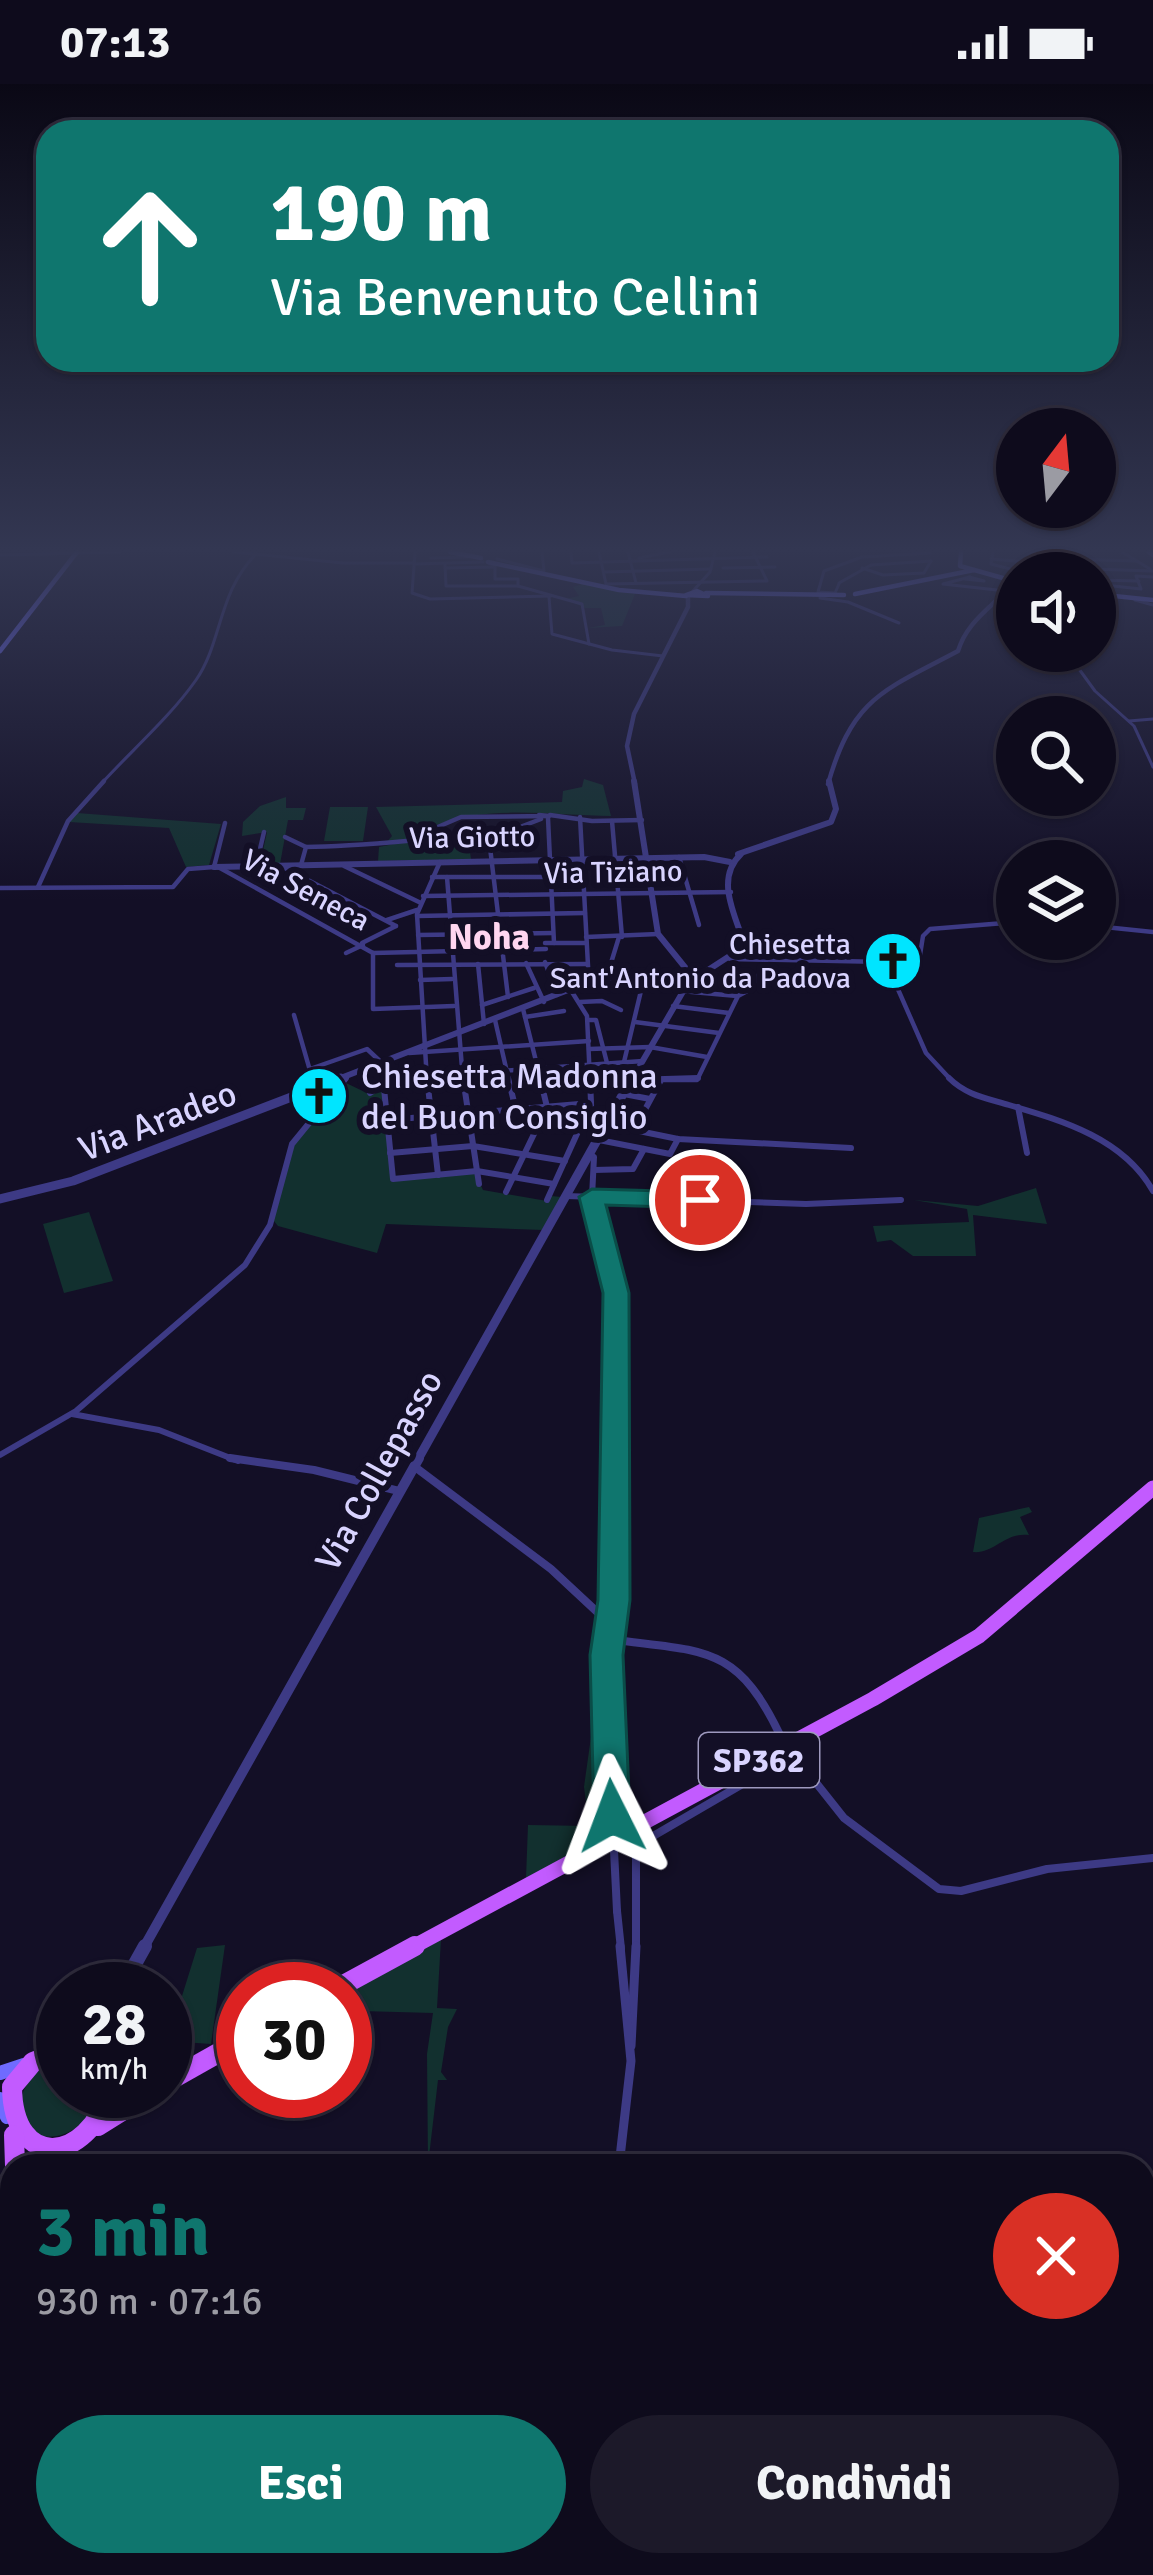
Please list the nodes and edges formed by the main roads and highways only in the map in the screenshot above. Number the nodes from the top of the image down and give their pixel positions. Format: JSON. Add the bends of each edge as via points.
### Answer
{"nodes":[{"id":1,"x":1153,"y":1488,"type":"edge"},
{"id":2,"x":372,"y":1970,"type":"edge"},
{"id":3,"x":34,"y":2060,"type":"joint"},
{"id":4,"x":0,"y":2074,"type":"edge"},
{"id":5,"x":7,"y":2116,"type":"edge"},
{"id":6,"x":101,"y":2118,"type":"edge"},
{"id":7,"x":113,"y":2118,"type":"edge"},
{"id":8,"x":88,"y":2134,"type":"junction"},
{"id":9,"x":52,"y":2149,"type":"junction"},
{"id":10,"x":13,"y":2154,"type":"edge"},
{"id":11,"x":45,"y":2154,"type":"edge"}],
"edges":[{"from":1,"to":2,"type":"main road","number":"SP362","via":[[979,1636]]},
{"from":3,"to":4,"type":"main road"},
{"from":3,"to":5,"type":"main road","via":[[10,2090]]},
{"from":5,"to":9,"type":"main road","via":[[34,2147]]},
{"from":5,"to":10,"type":"main road"},
{"from":6,"to":8,"type":"main road"},
{"from":7,"to":8,"type":"main road"},
{"from":8,"to":9,"type":"main road"},
{"from":9,"to":11,"type":"main road"}]}
